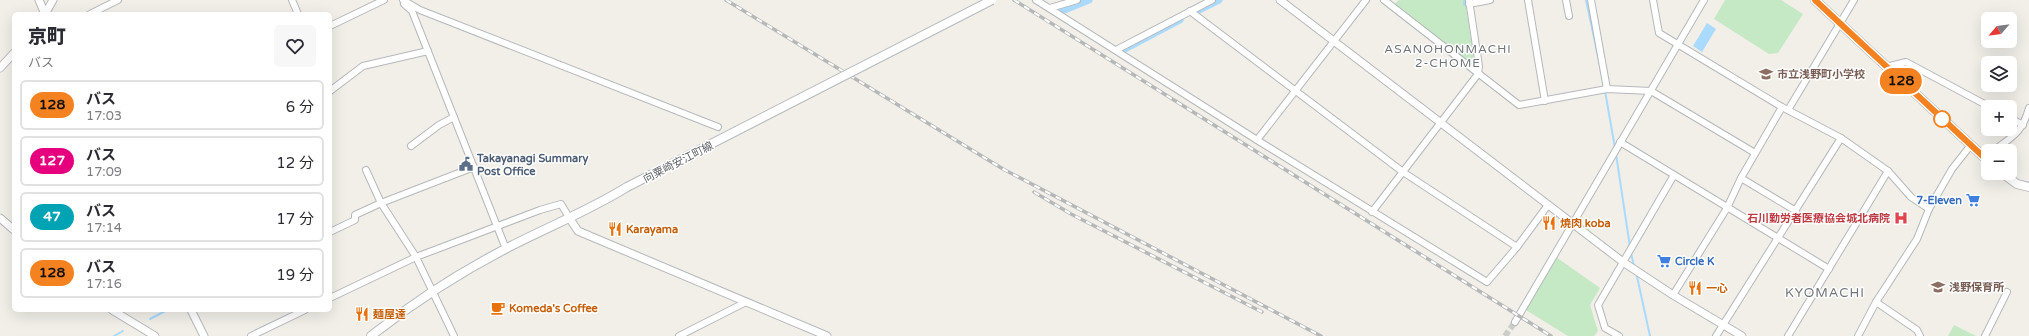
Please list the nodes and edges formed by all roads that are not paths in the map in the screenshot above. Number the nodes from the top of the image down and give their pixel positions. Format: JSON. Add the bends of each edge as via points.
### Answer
{"nodes":[{"id":1,"x":39,"y":0,"type":"edge"},
{"id":2,"x":53,"y":0,"type":"edge"},
{"id":3,"x":118,"y":0,"type":"edge"},
{"id":4,"x":292,"y":0,"type":"edge"},
{"id":5,"x":384,"y":0,"type":"edge"},
{"id":6,"x":399,"y":0,"type":"edge"},
{"id":7,"x":403,"y":0,"type":"edge"},
{"id":8,"x":992,"y":0,"type":"edge"},
{"id":9,"x":1036,"y":0,"type":"edge"},
{"id":10,"x":1077,"y":0,"type":"edge"},
{"id":11,"x":1212,"y":0,"type":"edge"},
{"id":12,"x":1280,"y":0,"type":"edge"},
{"id":13,"x":1366,"y":0,"type":"edge"},
{"id":14,"x":1384,"y":0,"type":"edge"},
{"id":15,"x":1490,"y":0,"type":"edge"},
{"id":16,"x":1528,"y":0,"type":"edge"},
{"id":17,"x":1566,"y":0,"type":"edge"},
{"id":18,"x":1591,"y":0,"type":"edge"},
{"id":19,"x":1653,"y":0,"type":"edge"},
{"id":20,"x":1704,"y":0,"type":"edge"},
{"id":21,"x":1815,"y":0,"type":"edge"},
{"id":22,"x":1854,"y":0,"type":"edge"},
{"id":23,"x":1469,"y":2,"type":"edge"},
{"id":24,"x":1050,"y":8,"type":"junction"},
{"id":25,"x":1190,"y":11,"type":"junction"},
{"id":26,"x":44,"y":12,"type":"edge"},
{"id":27,"x":46,"y":12,"type":"edge"},
{"id":28,"x":94,"y":12,"type":"edge"},
{"id":29,"x":297,"y":12,"type":"edge"},
{"id":30,"x":1569,"y":16,"type":"dead end"},
{"id":31,"x":1840,"y":24,"type":"junction"},
{"id":32,"x":332,"y":25,"type":"edge"},
{"id":33,"x":1334,"y":40,"type":"junction"},
{"id":34,"x":1679,"y":45,"type":"junction"},
{"id":35,"x":1116,"y":50,"type":"junction"},
{"id":36,"x":428,"y":51,"type":"junction"},
{"id":37,"x":12,"y":54,"type":"edge"},
{"id":38,"x":1886,"y":67,"type":"junction"},
{"id":39,"x":0,"y":68,"type":"edge"},
{"id":40,"x":1478,"y":74,"type":"junction"},
{"id":41,"x":332,"y":89,"type":"edge"},
{"id":42,"x":1607,"y":89,"type":"junction"},
{"id":43,"x":1296,"y":91,"type":"junction"},
{"id":44,"x":1650,"y":91,"type":"junction"},
{"id":45,"x":1545,"y":101,"type":"junction"},
{"id":46,"x":1981,"y":102,"type":"edge"},
{"id":47,"x":2029,"y":108,"type":"edge"},
{"id":48,"x":1785,"y":109,"type":"junction"},
{"id":49,"x":454,"y":117,"type":"junction"},
{"id":50,"x":2017,"y":122,"type":"edge"},
{"id":51,"x":1442,"y":124,"type":"junction"},
{"id":52,"x":2023,"y":125,"type":"junction"},
{"id":53,"x":718,"y":127,"type":"dead end"},
{"id":54,"x":1841,"y":138,"type":"junction"},
{"id":55,"x":1257,"y":140,"type":"junction"},
{"id":56,"x":1620,"y":142,"type":"junction"},
{"id":57,"x":2001,"y":144,"type":"edge"},
{"id":58,"x":1971,"y":145,"type":"junction"},
{"id":59,"x":411,"y":146,"type":"dead end"},
{"id":60,"x":1981,"y":152,"type":"edge"},
{"id":61,"x":1755,"y":153,"type":"junction"},
{"id":62,"x":474,"y":167,"type":"junction"},
{"id":63,"x":366,"y":170,"type":"dead end"},
{"id":64,"x":1888,"y":171,"type":"junction"},
{"id":65,"x":1403,"y":172,"type":"junction"},
{"id":66,"x":1674,"y":175,"type":"junction"},
{"id":67,"x":1741,"y":178,"type":"junction"},
{"id":68,"x":2012,"y":180,"type":"edge"},
{"id":69,"x":2029,"y":188,"type":"edge"},
{"id":70,"x":381,"y":203,"type":"junction"},
{"id":71,"x":1548,"y":205,"type":"junction"},
{"id":72,"x":1727,"y":208,"type":"junction"},
{"id":73,"x":1930,"y":209,"type":"junction"},
{"id":74,"x":1796,"y":211,"type":"junction"},
{"id":75,"x":1372,"y":212,"type":"junction"},
{"id":76,"x":0,"y":218,"type":"edge"},
{"id":77,"x":570,"y":218,"type":"junction"},
{"id":78,"x":1572,"y":224,"type":"junction"},
{"id":79,"x":496,"y":226,"type":"junction"},
{"id":80,"x":12,"y":228,"type":"edge"},
{"id":81,"x":332,"y":231,"type":"edge"},
{"id":82,"x":1778,"y":238,"type":"junction"},
{"id":83,"x":1517,"y":247,"type":"junction"},
{"id":84,"x":506,"y":249,"type":"junction"},
{"id":85,"x":416,"y":257,"type":"junction"},
{"id":86,"x":1623,"y":262,"type":"junction"},
{"id":87,"x":1829,"y":269,"type":"junction"},
{"id":88,"x":2007,"y":292,"type":"dead end"},
{"id":89,"x":433,"y":293,"type":"junction"},
{"id":90,"x":1673,"y":295,"type":"junction"},
{"id":91,"x":332,"y":297,"type":"edge"},
{"id":92,"x":746,"y":302,"type":"junction"},
{"id":93,"x":1876,"y":302,"type":"junction"},
{"id":94,"x":115,"y":312,"type":"edge"},
{"id":95,"x":192,"y":312,"type":"edge"},
{"id":96,"x":301,"y":312,"type":"edge"},
{"id":97,"x":1515,"y":322,"type":"tunnel mouth"},
{"id":98,"x":1723,"y":325,"type":"junction"},
{"id":99,"x":155,"y":336,"type":"edge"},
{"id":100,"x":204,"y":336,"type":"edge"},
{"id":101,"x":251,"y":336,"type":"edge"},
{"id":102,"x":371,"y":336,"type":"edge"},
{"id":103,"x":454,"y":336,"type":"edge"},
{"id":104,"x":679,"y":336,"type":"edge"},
{"id":105,"x":825,"y":336,"type":"edge"},
{"id":106,"x":1619,"y":336,"type":"edge"},
{"id":107,"x":1716,"y":336,"type":"edge"},
{"id":108,"x":1742,"y":336,"type":"edge"},
{"id":109,"x":1788,"y":336,"type":"edge"},
{"id":110,"x":1858,"y":336,"type":"edge"},
{"id":111,"x":1920,"y":336,"type":"edge"},
{"id":112,"x":1985,"y":336,"type":"edge"}],
"edges":[{"from":1,"to":26,"type":"street"},
{"from":2,"to":27,"type":"street"},
{"from":3,"to":28,"type":"street"},
{"from":4,"to":29,"type":"street"},
{"from":5,"to":32,"type":"street"},
{"from":6,"to":36,"type":"street","via":[[412,11]]},
{"from":7,"to":53,"type":"street","via":[[420,10]]},
{"from":8,"to":77,"type":"main road","name":"向粟崎安江町線","bridge":true},
{"from":9,"to":24,"type":"street"},
{"from":10,"to":24,"type":"street"},
{"from":11,"to":25,"type":"street"},
{"from":12,"to":33,"type":"street"},
{"from":13,"to":33,"type":"street"},
{"from":14,"to":40,"type":"street"},
{"from":15,"to":23,"type":"street"},
{"from":16,"to":45,"type":"street"},
{"from":17,"to":30,"type":"street"},
{"from":18,"to":42,"type":"street"},
{"from":19,"to":34,"type":"street","via":[[1659,33]]},
{"from":20,"to":34,"type":"street"},
{"from":21,"to":31,"type":"main road"},
{"from":22,"to":31,"type":"street"},
{"from":23,"to":40,"type":"street"},
{"from":24,"to":35,"type":"street"},
{"from":25,"to":35,"type":"street"},
{"from":25,"to":43,"type":"street"},
{"from":31,"to":38,"type":"main road"},
{"from":31,"to":48,"type":"street"},
{"from":33,"to":43,"type":"street"},
{"from":33,"to":51,"type":"street"},
{"from":34,"to":44,"type":"street"},
{"from":34,"to":48,"type":"street"},
{"from":35,"to":55,"type":"street"},
{"from":36,"to":41,"type":"street","via":[[363,66]]},
{"from":36,"to":49,"type":"street"},
{"from":37,"to":39,"type":"street"},
{"from":38,"to":46,"type":"street","via":[[1906,62]]},
{"from":38,"to":58,"type":"main road"},
{"from":40,"to":45,"type":"street","via":[[1520,105]]},
{"from":40,"to":51,"type":"street"},
{"from":42,"to":44,"type":"street"},
{"from":42,"to":45,"type":"street"},
{"from":43,"to":55,"type":"street"},
{"from":43,"to":65,"type":"street"},
{"from":44,"to":56,"type":"street"},
{"from":44,"to":61,"type":"street"},
{"from":47,"to":52,"type":"street"},
{"from":48,"to":54,"type":"street"},
{"from":48,"to":61,"type":"street"},
{"from":49,"to":59,"type":"street"},
{"from":49,"to":62,"type":"street"},
{"from":50,"to":52,"type":"street"},
{"from":51,"to":65,"type":"street"},
{"from":51,"to":71,"type":"street"},
{"from":52,"to":57,"type":"street"},
{"from":54,"to":64,"type":"street"},
{"from":54,"to":74,"type":"street"},
{"from":55,"to":75,"type":"street"},
{"from":56,"to":66,"type":"street"},
{"from":56,"to":78,"type":"street"},
{"from":58,"to":60,"type":"main road"},
{"from":58,"to":73,"type":"street","via":[[1952,169]]},
{"from":61,"to":67,"type":"street"},
{"from":62,"to":70,"type":"street"},
{"from":62,"to":79,"type":"street"},
{"from":63,"to":70,"type":"street"},
{"from":64,"to":73,"type":"street","via":[[1911,197]]},
{"from":64,"to":87,"type":"street"},
{"from":65,"to":75,"type":"street"},
{"from":65,"to":83,"type":"street"},
{"from":66,"to":72,"type":"street"},
{"from":66,"to":86,"type":"street"},
{"from":67,"to":72,"type":"street"},
{"from":67,"to":74,"type":"street"},
{"from":68,"to":69,"type":"main road"},
{"from":70,"to":81,"type":"street","via":[[355,215],[355,220]]},
{"from":70,"to":85,"type":"street"},
{"from":71,"to":78,"type":"street"},
{"from":71,"to":83,"type":"street"},
{"from":72,"to":82,"type":"street"},
{"from":72,"to":90,"type":"street"},
{"from":73,"to":93,"type":"street","via":[[1917,239]]},
{"from":74,"to":82,"type":"street"},
{"from":75,"to":83,"type":"street","via":[[1487,282]]},
{"from":76,"to":80,"type":"street"},
{"from":77,"to":79,"type":"street","via":[[561,204]]},
{"from":77,"to":84,"type":"main road","name":"向粟崎安江町線"},
{"from":77,"to":92,"type":"street","via":[[578,231]]},
{"from":78,"to":86,"type":"street"},
{"from":78,"to":97,"type":"street"},
{"from":79,"to":84,"type":"street"},
{"from":79,"to":85,"type":"street"},
{"from":82,"to":87,"type":"street"},
{"from":82,"to":98,"type":"street"},
{"from":84,"to":89,"type":"main road","name":"向粟崎安江町線"},
{"from":85,"to":89,"type":"street"},
{"from":85,"to":91,"type":"street"},
{"from":86,"to":90,"type":"street"},
{"from":86,"to":106,"type":"street","via":[[1598,306],[1605,328]]},
{"from":87,"to":109,"type":"street"},
{"from":88,"to":112,"type":"street"},
{"from":89,"to":102,"type":"main road","name":"向粟崎安江町線"},
{"from":89,"to":103,"type":"street"},
{"from":90,"to":98,"type":"street"},
{"from":92,"to":104,"type":"street"},
{"from":92,"to":105,"type":"street"},
{"from":93,"to":110,"type":"street"},
{"from":93,"to":111,"type":"street","via":[[1917,330]]},
{"from":94,"to":99,"type":"street"},
{"from":95,"to":100,"type":"street"},
{"from":96,"to":101,"type":"street"},
{"from":98,"to":107,"type":"street"},
{"from":98,"to":108,"type":"street"}]}
